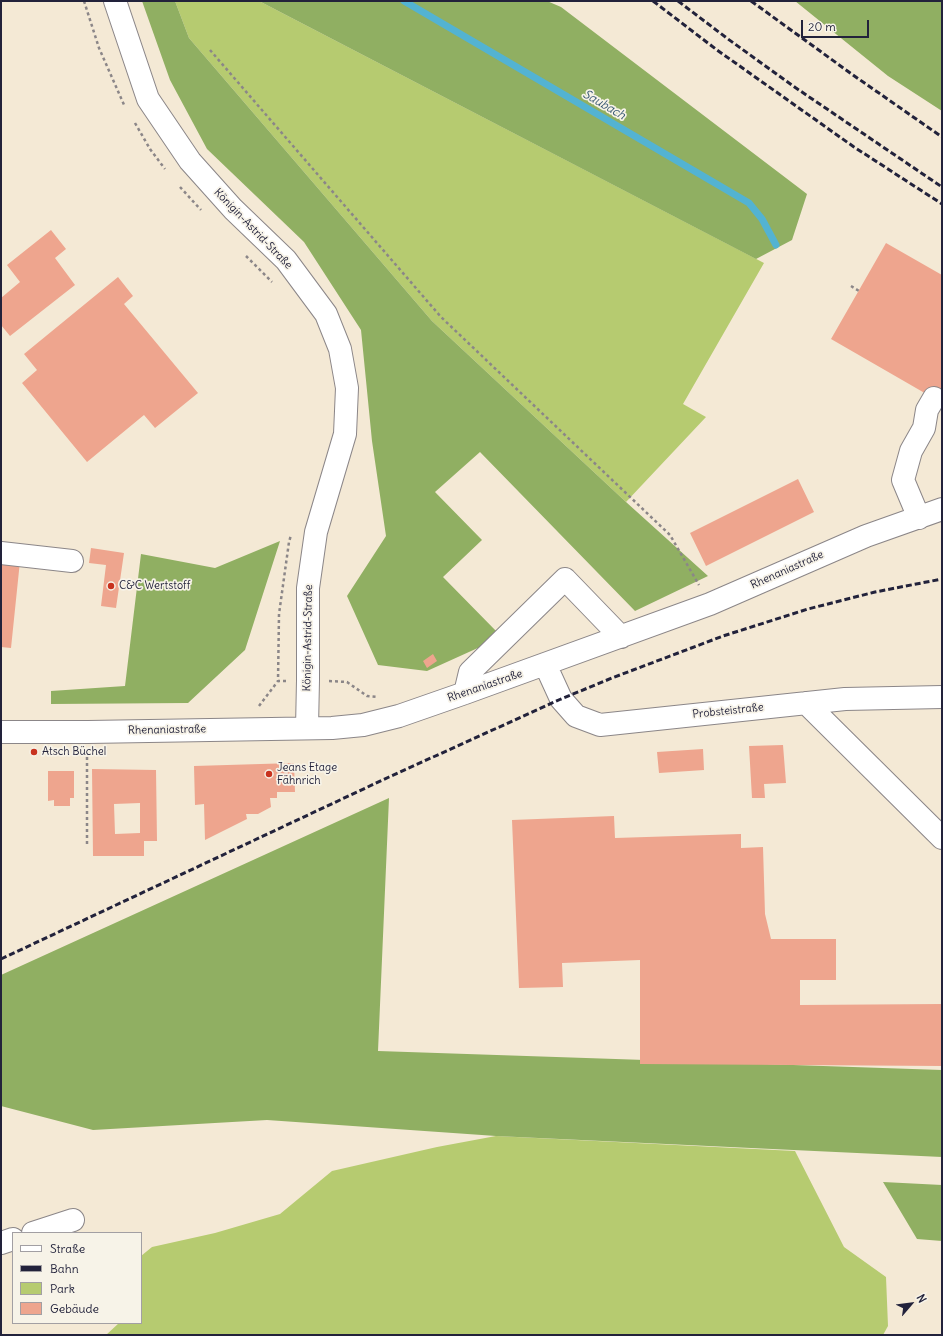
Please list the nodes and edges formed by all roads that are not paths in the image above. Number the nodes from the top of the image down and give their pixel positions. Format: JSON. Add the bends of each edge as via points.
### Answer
{"nodes":[{"id":1,"x":115,"y":1,"type":"edge"},
{"id":2,"x":938,"y":406,"type":"edge"},
{"id":3,"x":942,"y":509,"type":"edge"},
{"id":4,"x":919,"y":518,"type":"junction"},
{"id":5,"x":1,"y":553,"type":"edge"},
{"id":6,"x":72,"y":561,"type":"dead end"},
{"id":7,"x":621,"y":637,"type":"junction"},
{"id":8,"x":545,"y":664,"type":"junction"},
{"id":9,"x":465,"y":693,"type":"junction"},
{"id":10,"x":942,"y":697,"type":"edge"},
{"id":11,"x":806,"y":703,"type":"junction"},
{"id":12,"x":307,"y":728,"type":"junction"},
{"id":13,"x":1,"y":732,"type":"edge"},
{"id":14,"x":942,"y":838,"type":"edge"},
{"id":15,"x":73,"y":1220,"type":"dead end"},
{"id":16,"x":36,"y":1232,"type":"edge"},
{"id":17,"x":12,"y":1239,"type":"edge"},
{"id":18,"x":1,"y":1243,"type":"edge"}],
"edges":[{"from":1,"to":12,"type":"street","name":"Königin-Astrid-Straße","via":[[148,99],[190,161],[286,260],[326,314],[340,350],[347,388],[345,434],[316,532],[308,588]]},
{"from":2,"to":4,"type":"street","via":[[927,410],[924,428],[911,450],[903,480]]},
{"from":3,"to":4,"type":"street","name":"Rhenaniastraße"},
{"from":4,"to":7,"type":"street","name":"Rhenaniastraße","via":[[866,536],[710,604]]},
{"from":5,"to":6,"type":"street"},
{"from":7,"to":8,"type":"street","name":"Rhenaniastraße"},
{"from":7,"to":9,"type":"street","via":[[564,579],[470,672]]},
{"from":8,"to":9,"type":"street","name":"Rhenaniastraße"},
{"from":8,"to":11,"type":"street","name":"Probsteistraße","via":[[562,699],[576,716],[600,725]]},
{"from":9,"to":12,"type":"street","name":"Rhenaniastraße","via":[[399,716],[363,725]]},
{"from":10,"to":11,"type":"street","name":"Probsteistraße","via":[[845,699]]},
{"from":11,"to":14,"type":"street"},
{"from":12,"to":13,"type":"street","name":"Rhenaniastraße"},
{"from":15,"to":16,"type":"street"},
{"from":17,"to":18,"type":"street"}]}
